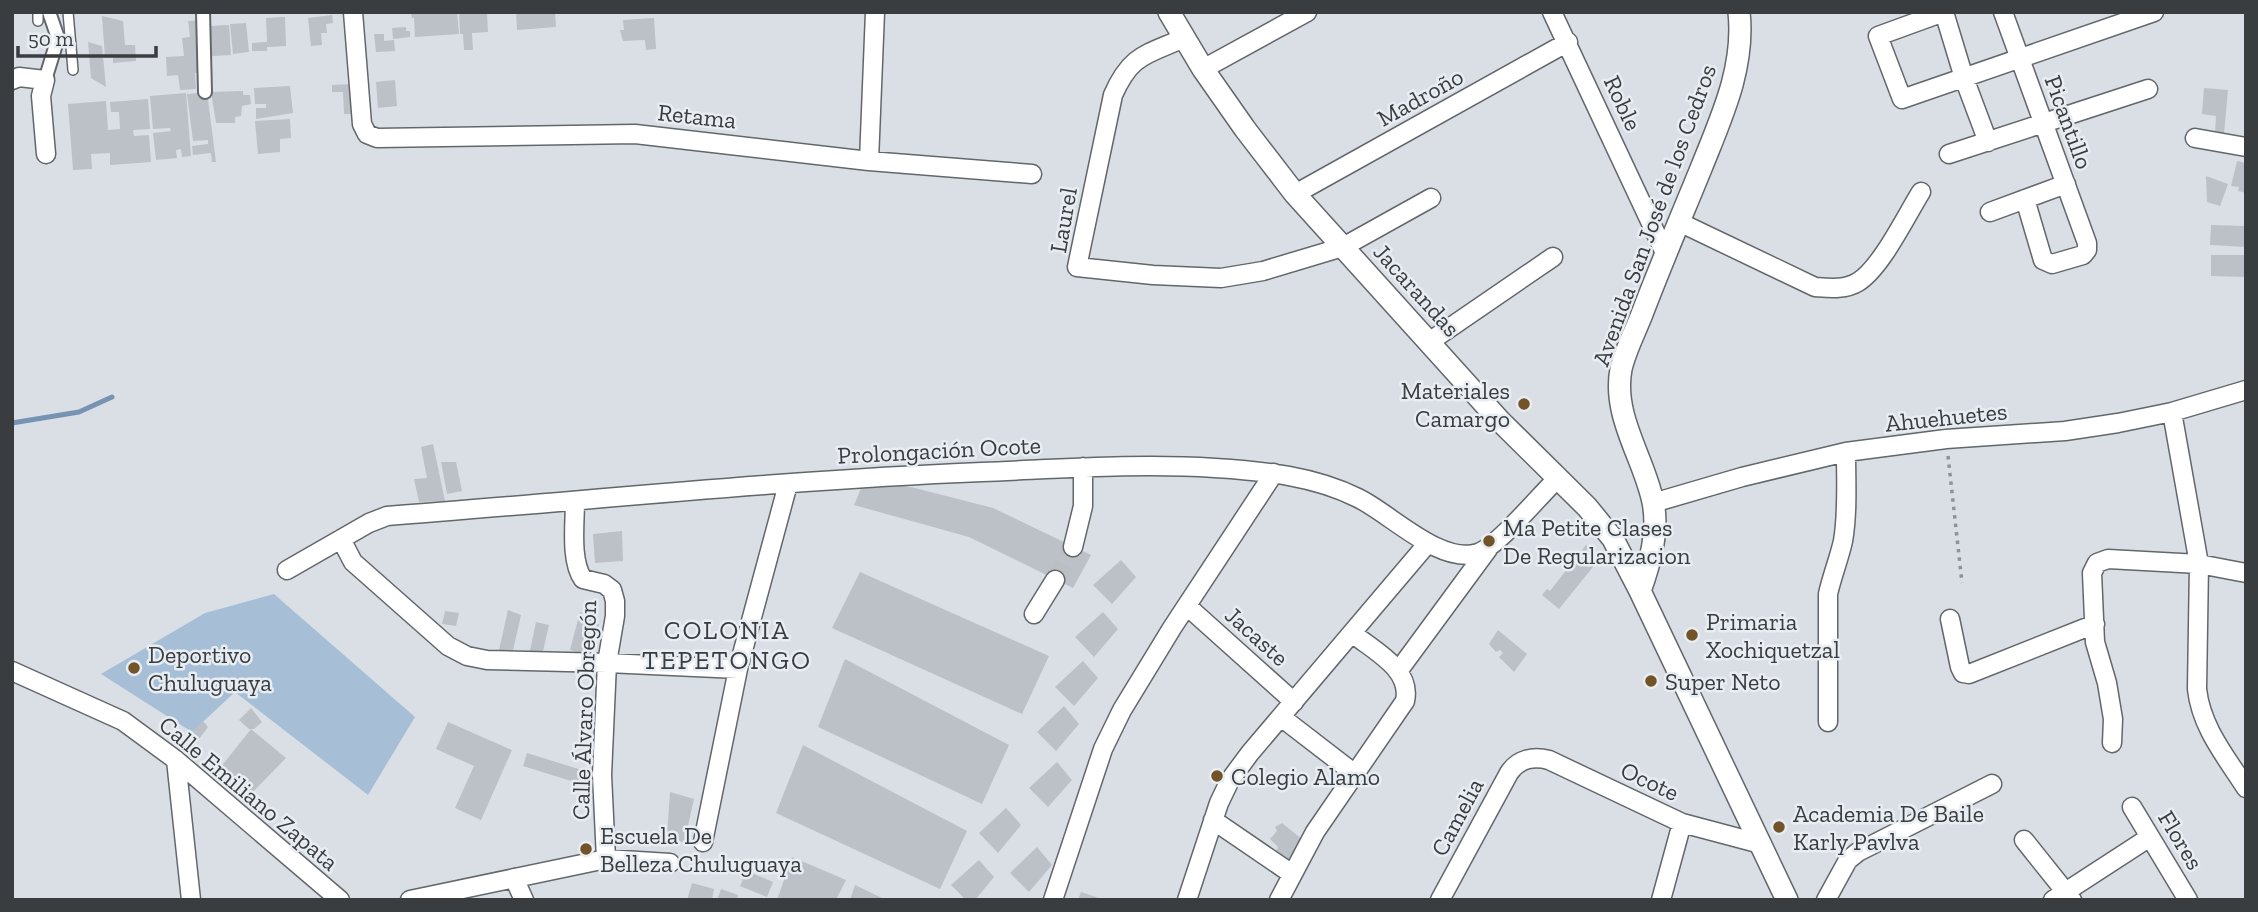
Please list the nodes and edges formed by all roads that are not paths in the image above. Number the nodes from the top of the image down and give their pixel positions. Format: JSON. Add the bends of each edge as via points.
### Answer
{"nodes":[{"id":1,"x":49,"y":12,"type":"edge"},
{"id":2,"x":68,"y":12,"type":"edge"},
{"id":3,"x":203,"y":12,"type":"edge"},
{"id":4,"x":353,"y":12,"type":"edge"},
{"id":5,"x":875,"y":12,"type":"edge"},
{"id":6,"x":1169,"y":12,"type":"edge"},
{"id":7,"x":1307,"y":12,"type":"edge"},
{"id":8,"x":1552,"y":12,"type":"edge"},
{"id":9,"x":1739,"y":12,"type":"edge"},
{"id":10,"x":1944,"y":12,"type":"edge"},
{"id":11,"x":2003,"y":12,"type":"edge"},
{"id":12,"x":2144,"y":14,"type":"edge"},
{"id":13,"x":1184,"y":38,"type":"junction"},
{"id":14,"x":1568,"y":42,"type":"junction"},
{"id":15,"x":2020,"y":59,"type":"junction"},
{"id":16,"x":1203,"y":69,"type":"junction"},
{"id":17,"x":73,"y":70,"type":"dead end"},
{"id":18,"x":1964,"y":78,"type":"junction"},
{"id":19,"x":12,"y":80,"type":"edge"},
{"id":20,"x":45,"y":80,"type":"junction"},
{"id":21,"x":2148,"y":89,"type":"dead end"},
{"id":22,"x":205,"y":92,"type":"dead end"},
{"id":23,"x":2043,"y":123,"type":"junction"},
{"id":24,"x":2195,"y":138,"type":"dead end"},
{"id":25,"x":1988,"y":142,"type":"junction"},
{"id":26,"x":2246,"y":147,"type":"edge"},
{"id":27,"x":46,"y":154,"type":"dead end"},
{"id":28,"x":1949,"y":154,"type":"dead end"},
{"id":29,"x":869,"y":160,"type":"junction"},
{"id":30,"x":1032,"y":174,"type":"dead end"},
{"id":31,"x":2066,"y":184,"type":"junction"},
{"id":32,"x":1921,"y":192,"type":"dead end"},
{"id":33,"x":1296,"y":194,"type":"junction"},
{"id":34,"x":1431,"y":198,"type":"dead end"},
{"id":35,"x":2025,"y":199,"type":"junction"},
{"id":36,"x":1990,"y":212,"type":"dead end"},
{"id":37,"x":1679,"y":222,"type":"junction"},
{"id":38,"x":1343,"y":247,"type":"junction"},
{"id":39,"x":1665,"y":253,"type":"junction"},
{"id":40,"x":1553,"y":257,"type":"dead end"},
{"id":41,"x":1429,"y":342,"type":"junction"},
{"id":42,"x":2246,"y":390,"type":"edge"},
{"id":43,"x":2172,"y":412,"type":"junction"},
{"id":44,"x":1846,"y":452,"type":"junction"},
{"id":45,"x":1083,"y":467,"type":"junction"},
{"id":46,"x":1274,"y":473,"type":"junction"},
{"id":47,"x":1558,"y":478,"type":"junction"},
{"id":48,"x":788,"y":484,"type":"junction"},
{"id":49,"x":575,"y":501,"type":"junction"},
{"id":50,"x":1653,"y":502,"type":"junction"},
{"id":51,"x":341,"y":539,"type":"junction"},
{"id":52,"x":1428,"y":543,"type":"junction"},
{"id":53,"x":1073,"y":547,"type":"tunnel mouth"},
{"id":54,"x":1488,"y":549,"type":"junction"},
{"id":55,"x":2199,"y":564,"type":"junction"},
{"id":56,"x":287,"y":570,"type":"dead end"},
{"id":57,"x":2246,"y":573,"type":"edge"},
{"id":58,"x":1055,"y":580,"type":"tunnel mouth"},
{"id":59,"x":1640,"y":591,"type":"junction"},
{"id":60,"x":1187,"y":606,"type":"junction"},
{"id":61,"x":1034,"y":614,"type":"dead end"},
{"id":62,"x":1950,"y":619,"type":"dead end"},
{"id":63,"x":2095,"y":624,"type":"junction"},
{"id":64,"x":1352,"y":633,"type":"junction"},
{"id":65,"x":607,"y":663,"type":"junction"},
{"id":66,"x":738,"y":669,"type":"junction"},
{"id":67,"x":1399,"y":670,"type":"junction"},
{"id":68,"x":12,"y":671,"type":"edge"},
{"id":69,"x":1294,"y":702,"type":"junction"},
{"id":70,"x":1281,"y":717,"type":"junction"},
{"id":71,"x":1828,"y":722,"type":"dead end"},
{"id":72,"x":2112,"y":743,"type":"dead end"},
{"id":73,"x":176,"y":760,"type":"junction"},
{"id":74,"x":1522,"y":761,"type":"joint"},
{"id":75,"x":1355,"y":774,"type":"junction"},
{"id":76,"x":1992,"y":784,"type":"dead end"},
{"id":77,"x":2246,"y":788,"type":"edge"},
{"id":78,"x":2132,"y":807,"type":"dead end"},
{"id":79,"x":1213,"y":820,"type":"junction"},
{"id":80,"x":1682,"y":823,"type":"junction"},
{"id":81,"x":2151,"y":837,"type":"junction"},
{"id":82,"x":2024,"y":840,"type":"dead end"},
{"id":83,"x":703,"y":842,"type":"dead end"},
{"id":84,"x":1761,"y":844,"type":"junction"},
{"id":85,"x":606,"y":859,"type":"junction"},
{"id":86,"x":670,"y":863,"type":"dead end"},
{"id":87,"x":1292,"y":874,"type":"junction"},
{"id":88,"x":514,"y":878,"type":"junction"},
{"id":89,"x":2063,"y":897,"type":"edge"},
{"id":90,"x":191,"y":900,"type":"edge"},
{"id":91,"x":340,"y":900,"type":"edge"},
{"id":92,"x":410,"y":900,"type":"edge"},
{"id":93,"x":524,"y":900,"type":"edge"},
{"id":94,"x":1052,"y":900,"type":"edge"},
{"id":95,"x":1187,"y":900,"type":"edge"},
{"id":96,"x":1279,"y":900,"type":"edge"},
{"id":97,"x":1440,"y":900,"type":"edge"},
{"id":98,"x":1661,"y":900,"type":"edge"},
{"id":99,"x":1787,"y":900,"type":"edge"},
{"id":100,"x":1826,"y":900,"type":"edge"},
{"id":101,"x":2188,"y":900,"type":"edge"}],
"edges":[{"from":1,"to":20,"type":"street","via":[[58,38]]},
{"from":2,"to":17,"type":"lane"},
{"from":3,"to":22,"type":"street"},
{"from":4,"to":29,"type":"street","name":"Retama","via":[[362,124],[367,134],[377,138],[635,134]]},
{"from":5,"to":29,"type":"street"},
{"from":6,"to":13,"type":"street","name":"Jacarandas"},
{"from":7,"to":16,"type":"street"},
{"from":8,"to":14,"type":"street","name":"Roble"},
{"from":9,"to":37,"type":"street","name":"Avenida San José de los Cedros","via":[[1739,53],[1730,94]]},
{"from":10,"to":18,"type":"street"},
{"from":10,"to":18,"type":"street","via":[[1878,36],[1902,99]]},
{"from":11,"to":15,"type":"street","name":"Picantillo"},
{"from":12,"to":15,"type":"street"},
{"from":13,"to":16,"type":"street","name":"Jacarandas"},
{"from":13,"to":38,"type":"street","name":"Laurel","via":[[1138,58],[1121,77],[1113,95],[1077,267],[1221,278],[1263,271]]},
{"from":14,"to":33,"type":"street","name":"Madroño"},
{"from":14,"to":39,"type":"street","name":"Roble"},
{"from":15,"to":18,"type":"street"},
{"from":15,"to":23,"type":"street","name":"Picantillo"},
{"from":16,"to":33,"type":"street","name":"Jacarandas"},
{"from":18,"to":25,"type":"street"},
{"from":19,"to":20,"type":"street"},
{"from":20,"to":27,"type":"street","via":[[41,96]]},
{"from":21,"to":23,"type":"street"},
{"from":23,"to":25,"type":"street"},
{"from":23,"to":31,"type":"street","name":"Picantillo"},
{"from":24,"to":26,"type":"street"},
{"from":25,"to":28,"type":"street"},
{"from":29,"to":30,"type":"street","name":"Retama"},
{"from":31,"to":35,"type":"street"},
{"from":31,"to":35,"type":"street","name":"Picantillo","via":[[2087,243],[2083,254],[2052,264],[2043,260]]},
{"from":32,"to":37,"type":"street","via":[[1874,268],[1857,283],[1836,289],[1815,287]]},
{"from":33,"to":38,"type":"street","name":"Jacarandas"},
{"from":34,"to":38,"type":"street"},
{"from":35,"to":36,"type":"street"},
{"from":37,"to":39,"type":"street","name":"Avenida San José de los Cedros"},
{"from":38,"to":41,"type":"street","name":"Jacarandas"},
{"from":39,"to":50,"type":"street","name":"Avenida San José de los Cedros","via":[[1622,367],[1619,388],[1621,407]]},
{"from":40,"to":41,"type":"street"},
{"from":41,"to":47,"type":"street","name":"Jacarandas"},
{"from":42,"to":43,"type":"street","name":"Ahuehuetes"},
{"from":43,"to":44,"type":"street","name":"Ahuehuetes","via":[[2065,430]]},
{"from":43,"to":55,"type":"street"},
{"from":44,"to":50,"type":"street","name":"Ahuehuetes"},
{"from":44,"to":71,"type":"street","via":[[1846,523],[1828,594]]},
{"from":45,"to":46,"type":"street","name":"Prolongación Ocote"},
{"from":45,"to":48,"type":"street","name":"Prolongación Ocote"},
{"from":45,"to":53,"type":"street","via":[[1083,506]]},
{"from":46,"to":52,"type":"street","name":"Prolongación Ocote","via":[[1360,499]]},
{"from":46,"to":60,"type":"street"},
{"from":47,"to":54,"type":"street"},
{"from":47,"to":59,"type":"street","name":"Jacarandas","via":[[1613,539]]},
{"from":48,"to":49,"type":"street","name":"Prolongación Ocote"},
{"from":48,"to":66,"type":"street"},
{"from":49,"to":51,"type":"street","name":"Prolongación Ocote","via":[[387,516]]},
{"from":49,"to":65,"type":"street","name":"Calle Álvaro Obregón","via":[[578,572],[583,579],[612,590],[615,601]]},
{"from":50,"to":59,"type":"street","name":"Avenida San José de los Cedros","via":[[1650,562]]},
{"from":51,"to":56,"type":"street","name":"Prolongación Ocote"},
{"from":51,"to":65,"type":"street","via":[[353,562],[447,646],[467,656]]},
{"from":52,"to":54,"type":"street","name":"Prolongación Ocote","via":[[1465,555]]},
{"from":52,"to":64,"type":"street"},
{"from":54,"to":67,"type":"street"},
{"from":55,"to":57,"type":"street"},
{"from":55,"to":63,"type":"street","via":[[2097,562],[2092,573]]},
{"from":55,"to":77,"type":"street","via":[[2199,708]]},
{"from":58,"to":61,"type":"street"},
{"from":59,"to":84,"type":"street"},
{"from":60,"to":69,"type":"street","name":"Jacaste"},
{"from":60,"to":94,"type":"street","via":[[1103,749]]},
{"from":62,"to":63,"type":"street","via":[[1960,667],[1969,674]]},
{"from":63,"to":72,"type":"street","via":[[2112,711]]},
{"from":64,"to":67,"type":"street"},
{"from":64,"to":69,"type":"street"},
{"from":65,"to":66,"type":"street"},
{"from":65,"to":85,"type":"street","name":"Calle Álvaro Obregón"},
{"from":66,"to":83,"type":"street"},
{"from":67,"to":75,"type":"street","via":[[1405,680],[1405,701]]},
{"from":68,"to":73,"type":"street","name":"Calle Emiliano Zapata","via":[[123,721]]},
{"from":69,"to":70,"type":"street"},
{"from":70,"to":75,"type":"street"},
{"from":70,"to":79,"type":"street","via":[[1230,780]]},
{"from":73,"to":90,"type":"street"},
{"from":73,"to":91,"type":"street","name":"Calle Emiliano Zapata"},
{"from":74,"to":80,"type":"street","name":"Ocote","via":[[1549,760]]},
{"from":74,"to":97,"type":"street","name":"Camelia","via":[[1509,773]]},
{"from":75,"to":87,"type":"street"},
{"from":76,"to":100,"type":"street","via":[[1858,852],[1847,860]]},
{"from":78,"to":81,"type":"street","name":"Flores"},
{"from":79,"to":87,"type":"street"},
{"from":79,"to":95,"type":"street"},
{"from":80,"to":84,"type":"street","name":"Ocote"},
{"from":80,"to":98,"type":"street"},
{"from":81,"to":89,"type":"street"},
{"from":81,"to":101,"type":"street","name":"Flores"},
{"from":82,"to":89,"type":"street"},
{"from":84,"to":99,"type":"street"},
{"from":85,"to":86,"type":"street"},
{"from":85,"to":88,"type":"street"},
{"from":87,"to":96,"type":"street"},
{"from":88,"to":92,"type":"street"},
{"from":88,"to":93,"type":"street"}]}
